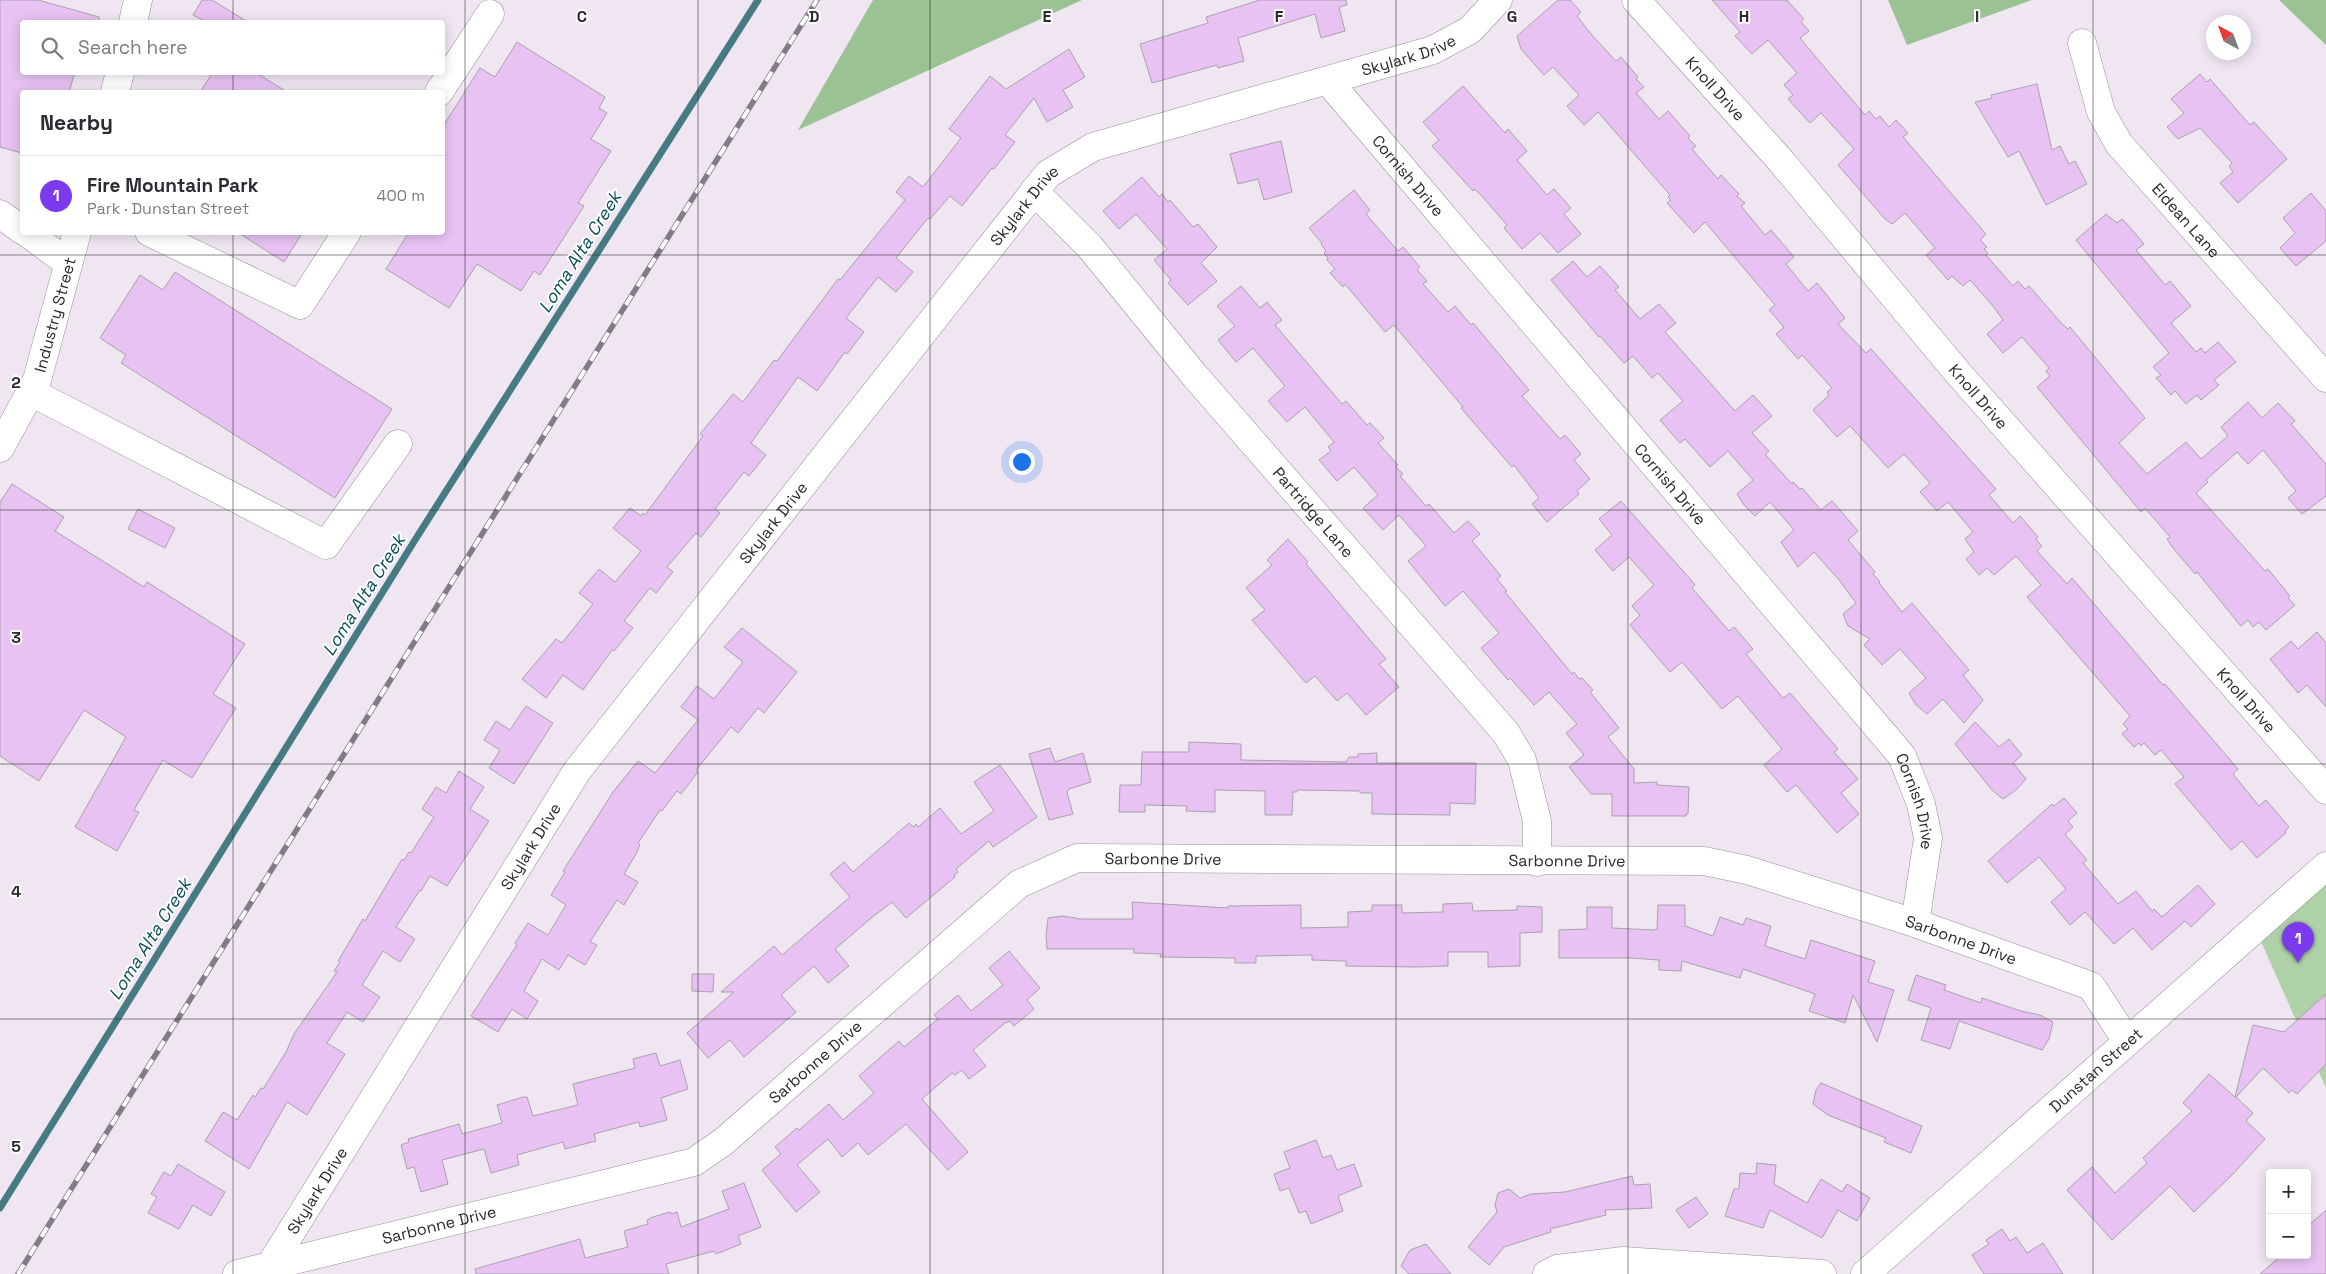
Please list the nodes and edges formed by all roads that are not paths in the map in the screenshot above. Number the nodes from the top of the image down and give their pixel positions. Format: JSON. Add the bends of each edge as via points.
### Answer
{"nodes":[{"id":1,"x":138,"y":0,"type":"edge"},
{"id":2,"x":1498,"y":0,"type":"edge"},
{"id":3,"x":1636,"y":0,"type":"edge"},
{"id":4,"x":490,"y":14,"type":"dead end"},
{"id":5,"x":133,"y":20,"type":"edge"},
{"id":6,"x":2082,"y":42,"type":"dead end"},
{"id":7,"x":119,"y":75,"type":"edge"},
{"id":8,"x":1328,"y":81,"type":"junction"},
{"id":9,"x":116,"y":90,"type":"edge"},
{"id":10,"x":440,"y":90,"type":"edge"},
{"id":11,"x":1034,"y":191,"type":"junction"},
{"id":12,"x":0,"y":214,"type":"edge"},
{"id":13,"x":20,"y":229,"type":"edge"},
{"id":14,"x":30,"y":235,"type":"edge"},
{"id":15,"x":77,"y":235,"type":"edge"},
{"id":16,"x":155,"y":235,"type":"edge"},
{"id":17,"x":345,"y":235,"type":"edge"},
{"id":18,"x":68,"y":263,"type":"junction"},
{"id":19,"x":2326,"y":378,"type":"edge"},
{"id":20,"x":31,"y":392,"type":"junction"},
{"id":21,"x":398,"y":444,"type":"dead end"},
{"id":22,"x":0,"y":448,"type":"edge"},
{"id":23,"x":2326,"y":790,"type":"edge"},
{"id":24,"x":1537,"y":862,"type":"junction"},
{"id":25,"x":2326,"y":866,"type":"edge"},
{"id":26,"x":1915,"y":923,"type":"junction"},
{"id":27,"x":2127,"y":1041,"type":"junction"},
{"id":28,"x":270,"y":1266,"type":"junction"},
{"id":29,"x":237,"y":1274,"type":"edge"},
{"id":30,"x":1546,"y":1274,"type":"edge"},
{"id":31,"x":1822,"y":1274,"type":"edge"},
{"id":32,"x":1865,"y":1274,"type":"edge"}],
"edges":[{"from":1,"to":5,"type":"street"},
{"from":2,"to":8,"type":"street","name":"Skylark Drive","via":[[1470,30],[1433,50]]},
{"from":3,"to":23,"type":"street","name":"Knoll Drive","via":[[1781,162],[1964,380]]},
{"from":4,"to":10,"type":"street"},
{"from":6,"to":19,"type":"street","name":"Eldean Lane","via":[[2101,112],[2120,144]]},
{"from":7,"to":9,"type":"street"},
{"from":8,"to":11,"type":"street","name":"Skylark Drive","via":[[1093,147],[1048,174]]},
{"from":8,"to":26,"type":"street","name":"Cornish Drive","via":[[1902,756],[1921,804],[1928,838]]},
{"from":11,"to":24,"type":"street","name":"Partridge Lane","via":[[1090,248],[1195,376],[1506,733],[1522,760],[1537,821]]},
{"from":11,"to":28,"type":"street","name":"Skylark Drive","via":[[577,771]]},
{"from":12,"to":13,"type":"street"},
{"from":14,"to":18,"type":"street"},
{"from":15,"to":18,"type":"street","name":"Industry Street"},
{"from":16,"to":17,"type":"street","via":[[300,305]]},
{"from":18,"to":20,"type":"street","name":"Industry Street"},
{"from":20,"to":21,"type":"street","via":[[326,545]]},
{"from":20,"to":22,"type":"street","name":"Industry Street"},
{"from":24,"to":26,"type":"street","name":"Sarbonne Drive","via":[[1704,861],[1723,864]]},
{"from":24,"to":28,"type":"street","name":"Sarbonne Drive","via":[[1077,858],[1019,884],[722,1142],[694,1162]]},
{"from":25,"to":27,"type":"street","name":"Dunstan Street"},
{"from":26,"to":27,"type":"street","name":"Sarbonne Drive","via":[[2092,986]]},
{"from":27,"to":32,"type":"street","name":"Dunstan Street"},
{"from":28,"to":29,"type":"street"},
{"from":30,"to":31,"type":"street","via":[[1556,1269],[1623,1261]]}]}
